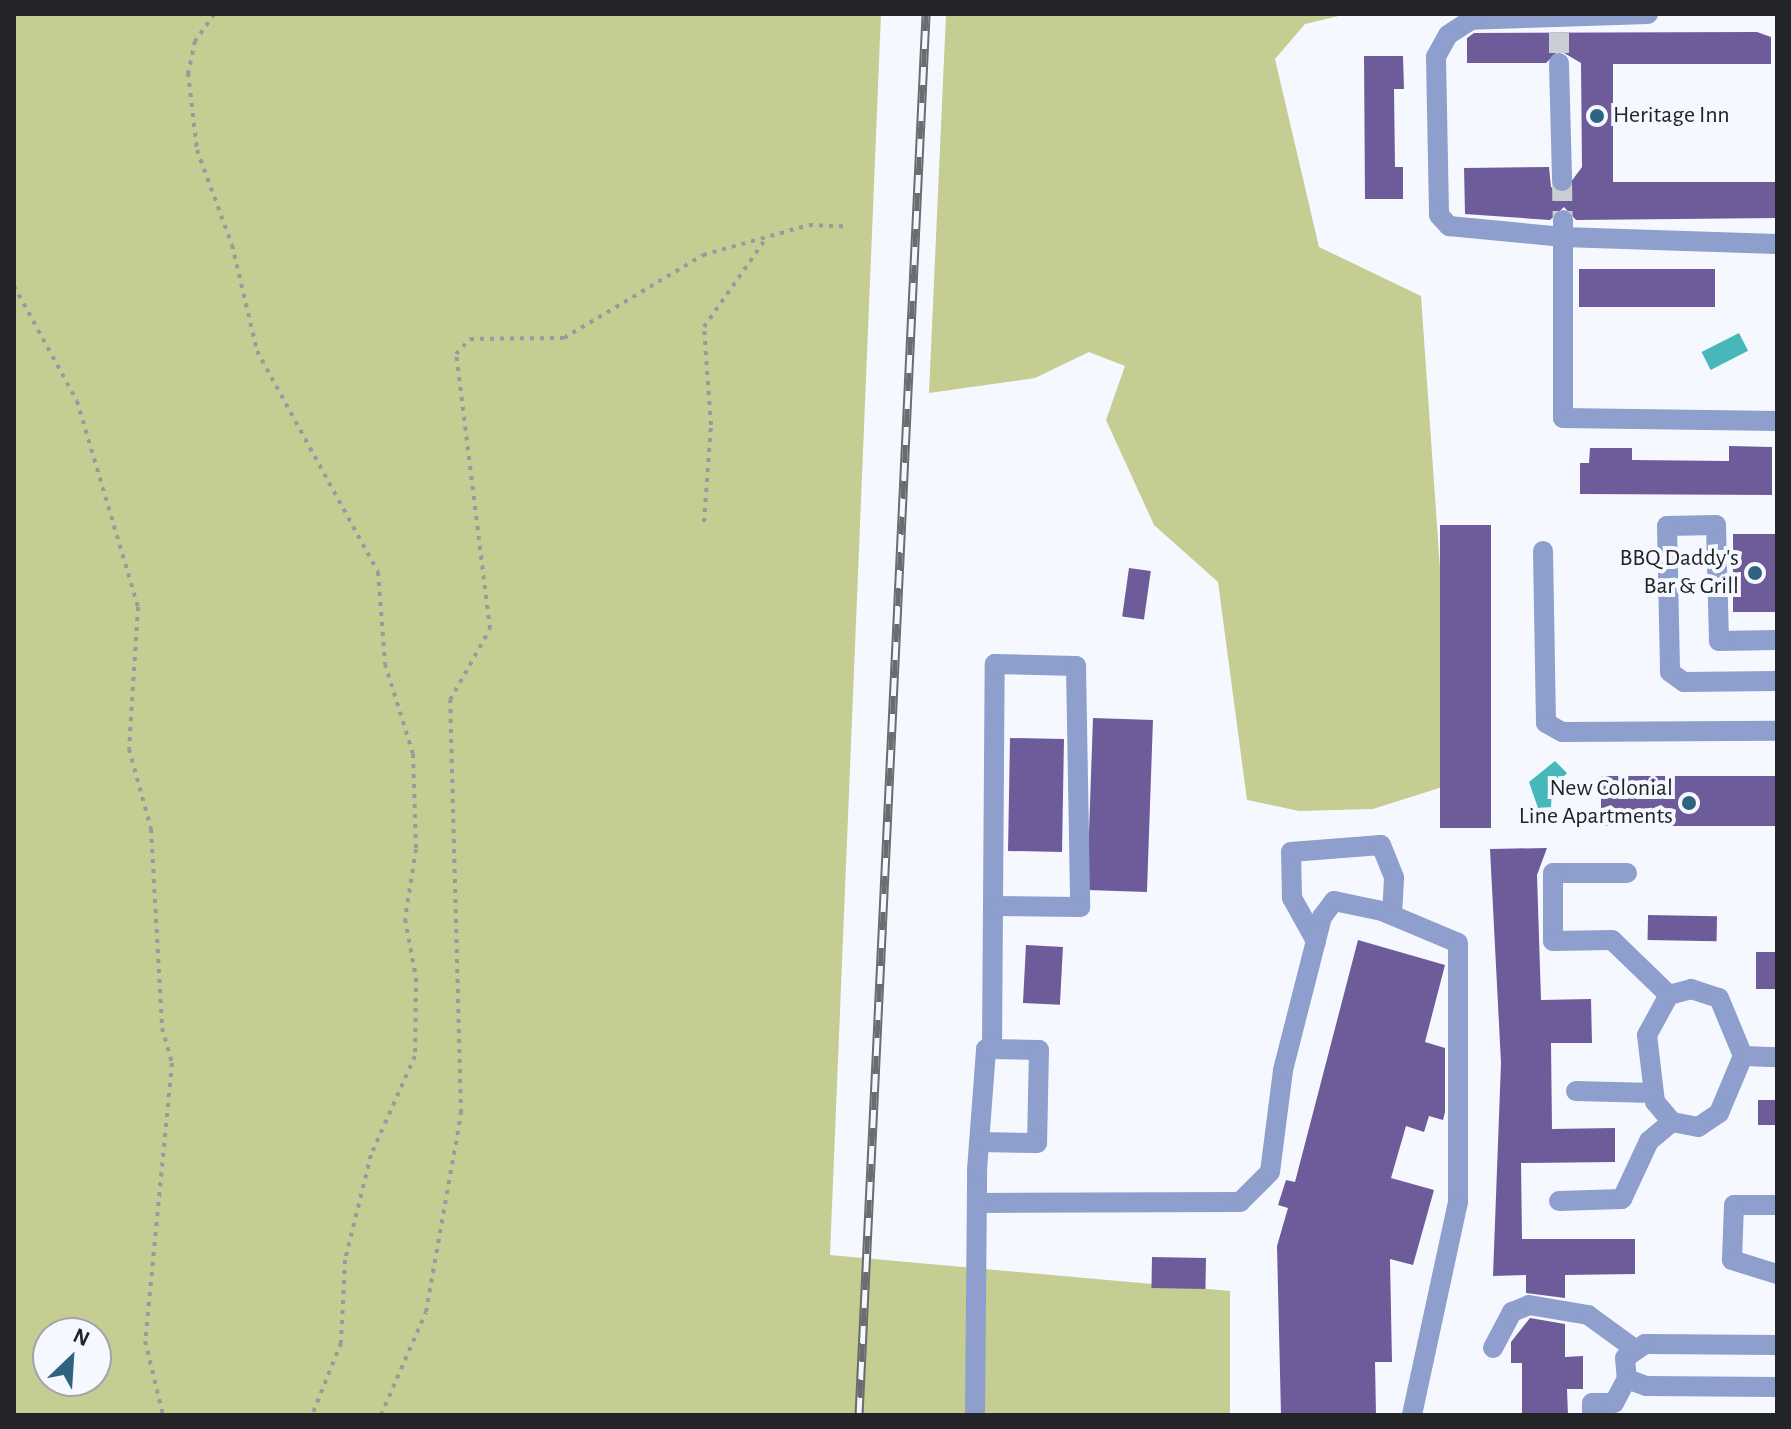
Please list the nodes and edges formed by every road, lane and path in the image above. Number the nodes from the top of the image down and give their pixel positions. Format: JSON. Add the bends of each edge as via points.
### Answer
{"nodes":[{"id":1,"x":214,"y":14,"type":"edge"},
{"id":2,"x":1648,"y":14,"type":"edge"},
{"id":3,"x":1558,"y":24,"type":"edge"},
{"id":4,"x":1559,"y":63,"type":"tunnel mouth"},
{"id":5,"x":1562,"y":181,"type":"tunnel mouth"},
{"id":6,"x":843,"y":226,"type":"dead end"},
{"id":7,"x":1563,"y":229,"type":"junction"},
{"id":8,"x":769,"y":235,"type":"junction"},
{"id":9,"x":1777,"y":244,"type":"edge"},
{"id":10,"x":14,"y":286,"type":"edge"},
{"id":11,"x":1777,"y":421,"type":"edge"},
{"id":12,"x":704,"y":522,"type":"dead end"},
{"id":13,"x":1543,"y":551,"type":"dead end"},
{"id":14,"x":1777,"y":640,"type":"edge"},
{"id":15,"x":1777,"y":681,"type":"edge"},
{"id":16,"x":1777,"y":731,"type":"edge"},
{"id":17,"x":1627,"y":873,"type":"dead end"},
{"id":18,"x":993,"y":906,"type":"junction"},
{"id":19,"x":1392,"y":915,"type":"junction"},
{"id":20,"x":1316,"y":941,"type":"junction"},
{"id":21,"x":1669,"y":995,"type":"junction"},
{"id":22,"x":992,"y":1049,"type":"junction"},
{"id":23,"x":1743,"y":1056,"type":"junction"},
{"id":24,"x":1777,"y":1057,"type":"edge"},
{"id":25,"x":1576,"y":1091,"type":"dead end"},
{"id":26,"x":1653,"y":1093,"type":"junction"},
{"id":27,"x":1672,"y":1122,"type":"junction"},
{"id":28,"x":980,"y":1142,"type":"junction"},
{"id":29,"x":1559,"y":1201,"type":"dead end"},
{"id":30,"x":980,"y":1203,"type":"junction"},
{"id":31,"x":1777,"y":1205,"type":"edge"},
{"id":32,"x":1777,"y":1274,"type":"edge"},
{"id":33,"x":1777,"y":1345,"type":"edge"},
{"id":34,"x":1632,"y":1347,"type":"junction"},
{"id":35,"x":1493,"y":1348,"type":"dead end"},
{"id":36,"x":1627,"y":1379,"type":"junction"},
{"id":37,"x":1777,"y":1387,"type":"edge"},
{"id":38,"x":163,"y":1415,"type":"edge"},
{"id":39,"x":312,"y":1415,"type":"edge"},
{"id":40,"x":381,"y":1415,"type":"edge"},
{"id":41,"x":975,"y":1415,"type":"edge"},
{"id":42,"x":1412,"y":1415,"type":"edge"},
{"id":43,"x":1592,"y":1415,"type":"edge"}],
"edges":[{"from":1,"to":39,"type":"path","via":[[195,41],[188,73],[197,150],[232,245],[257,351],[378,572],[385,664],[413,754],[416,849],[405,919],[416,978],[415,1056],[377,1135],[345,1260],[341,1343]]},
{"from":2,"to":3,"type":"street"},
{"from":3,"to":7,"type":"street","via":[[1471,20],[1448,35],[1436,57],[1439,199],[1449,226]]},
{"from":4,"to":5,"type":"street"},
{"from":6,"to":8,"type":"path"},
{"from":7,"to":9,"type":"street"},
{"from":7,"to":11,"type":"street","via":[[1563,418]]},
{"from":8,"to":12,"type":"path","via":[[704,327],[711,425]]},
{"from":8,"to":40,"type":"path","via":[[703,255],[564,338],[470,339],[456,354],[490,629],[450,700],[461,1113],[426,1312]]},
{"from":10,"to":38,"type":"path","via":[[77,401],[138,607],[129,749],[151,829],[162,1028],[172,1063],[145,1341]]},
{"from":13,"to":16,"type":"street","via":[[1546,723],[1562,732]]},
{"from":14,"to":15,"type":"street","via":[[1719,641],[1716,525],[1667,526],[1670,672],[1684,682]]},
{"from":17,"to":21,"type":"street","via":[[1553,873],[1553,941],[1612,940]]},
{"from":18,"to":18,"type":"street","via":[[995,664],[1076,666],[1080,907]]},
{"from":18,"to":22,"type":"street"},
{"from":19,"to":20,"type":"street","via":[[1334,901]]},
{"from":19,"to":20,"type":"street","via":[[1394,878],[1381,845],[1291,852],[1292,898]]},
{"from":19,"to":42,"type":"street","via":[[1458,943],[1458,1202]]},
{"from":20,"to":30,"type":"street","via":[[1283,1070],[1270,1172],[1240,1202]]},
{"from":21,"to":23,"type":"street","via":[[1691,989],[1719,998]]},
{"from":21,"to":26,"type":"street","via":[[1647,1035]]},
{"from":22,"to":28,"type":"street","via":[[986,1049]]},
{"from":22,"to":28,"type":"street","via":[[1039,1050],[1037,1143]]},
{"from":23,"to":24,"type":"street"},
{"from":23,"to":27,"type":"street","via":[[1719,1113],[1698,1127]]},
{"from":25,"to":26,"type":"street"},
{"from":26,"to":27,"type":"street"},
{"from":27,"to":29,"type":"street","via":[[1649,1141],[1622,1199]]},
{"from":28,"to":30,"type":"street"},
{"from":30,"to":41,"type":"street"},
{"from":31,"to":32,"type":"street","via":[[1734,1205],[1732,1260]]},
{"from":33,"to":34,"type":"street"},
{"from":34,"to":35,"type":"street","via":[[1588,1315],[1529,1305],[1512,1312]]},
{"from":34,"to":36,"type":"street"},
{"from":36,"to":37,"type":"street","via":[[1646,1386]]},
{"from":36,"to":43,"type":"street","via":[[1614,1403],[1592,1403]]}]}
